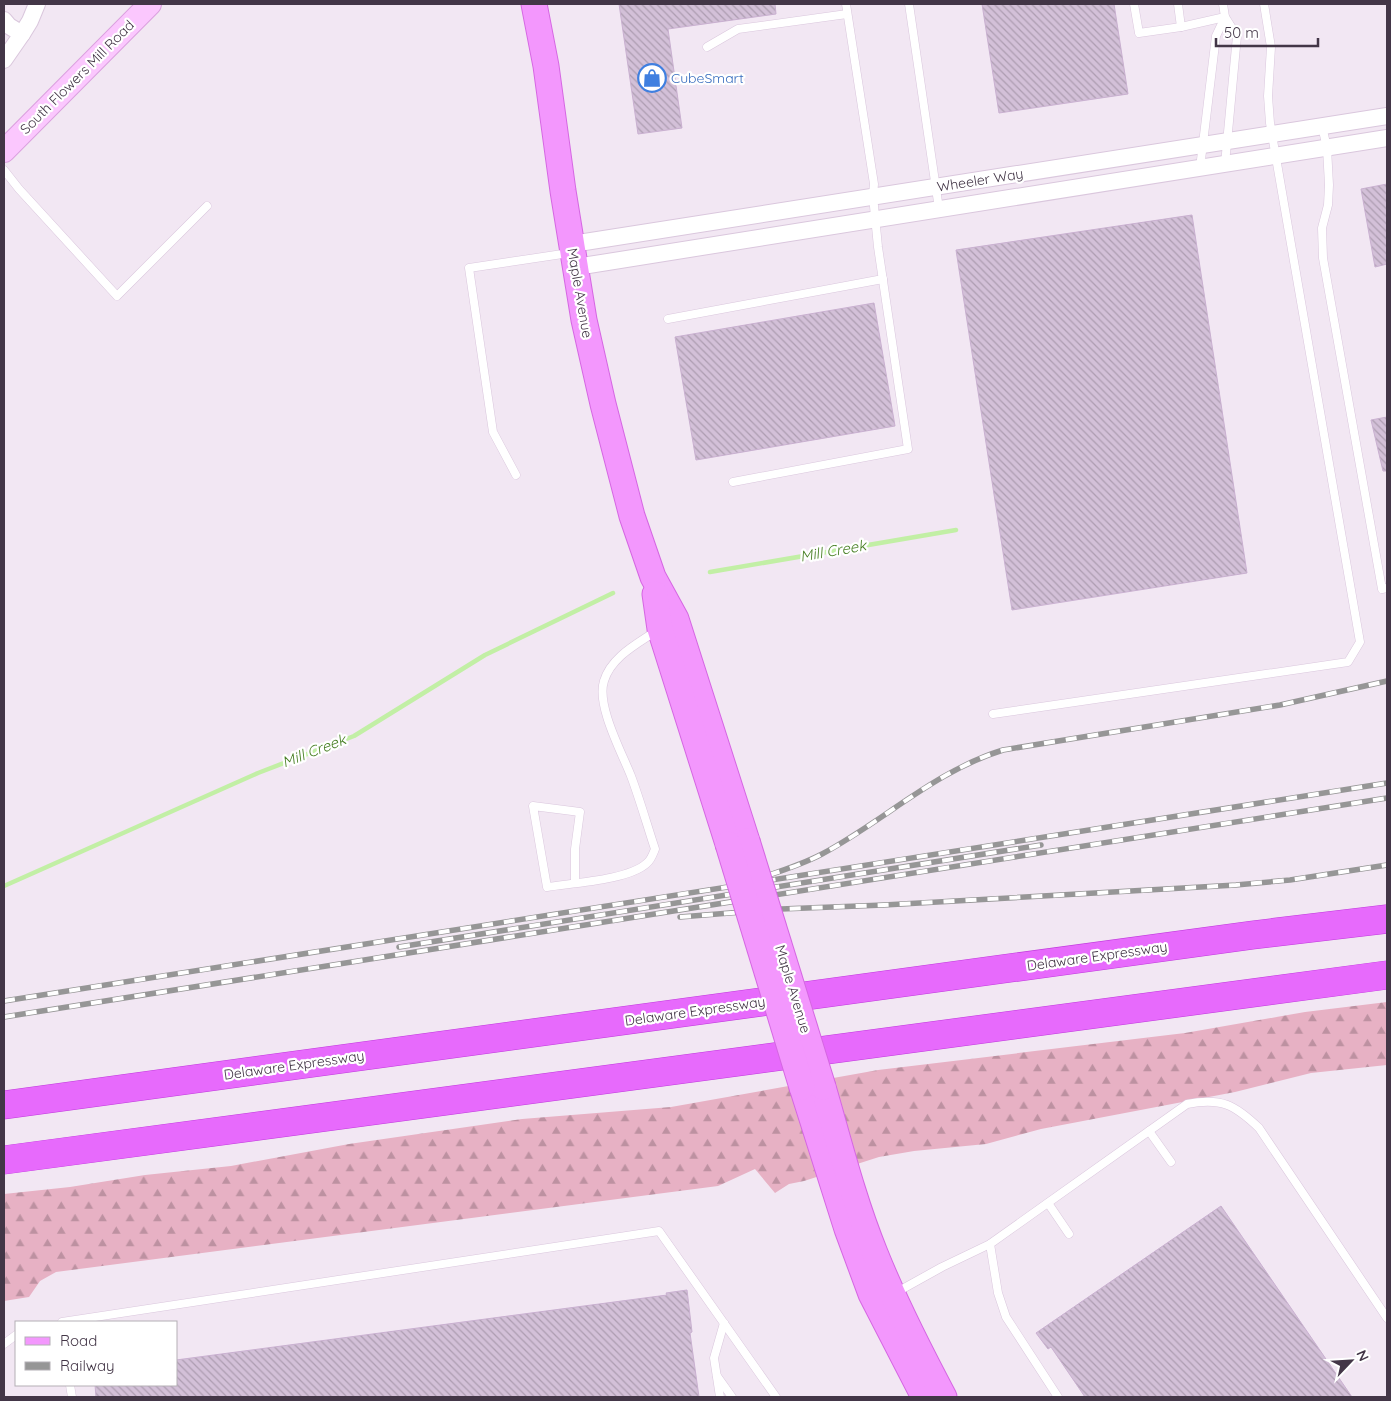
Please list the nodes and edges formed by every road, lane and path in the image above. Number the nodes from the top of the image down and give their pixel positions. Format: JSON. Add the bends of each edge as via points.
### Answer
{"nodes":[{"id":1,"x":37,"y":4,"type":"edge"},
{"id":2,"x":150,"y":4,"type":"edge"},
{"id":3,"x":534,"y":4,"type":"edge"},
{"id":4,"x":846,"y":4,"type":"edge"},
{"id":5,"x":908,"y":4,"type":"edge"},
{"id":6,"x":1134,"y":4,"type":"edge"},
{"id":7,"x":1178,"y":4,"type":"edge"},
{"id":8,"x":1223,"y":4,"type":"edge"},
{"id":9,"x":1264,"y":4,"type":"edge"},
{"id":10,"x":847,"y":14,"type":"junction"},
{"id":11,"x":1225,"y":17,"type":"junction"},
{"id":12,"x":4,"y":20,"type":"edge"},
{"id":13,"x":1181,"y":26,"type":"junction"},
{"id":14,"x":22,"y":34,"type":"junction"},
{"id":15,"x":708,"y":47,"type":"dead end"},
{"id":16,"x":4,"y":60,"type":"edge"},
{"id":17,"x":1387,"y":116,"type":"edge"},
{"id":18,"x":1322,"y":126,"type":"junction"},
{"id":19,"x":1352,"y":133,"type":"junction"},
{"id":20,"x":1272,"y":134,"type":"junction"},
{"id":21,"x":1387,"y":138,"type":"edge"},
{"id":22,"x":1228,"y":141,"type":"junction"},
{"id":23,"x":1203,"y":145,"type":"junction"},
{"id":24,"x":1327,"y":148,"type":"junction"},
{"id":25,"x":4,"y":151,"type":"edge"},
{"id":26,"x":1277,"y":156,"type":"junction"},
{"id":27,"x":1225,"y":164,"type":"junction"},
{"id":28,"x":1200,"y":168,"type":"junction"},
{"id":29,"x":4,"y":170,"type":"edge"},
{"id":30,"x":936,"y":187,"type":"junction"},
{"id":31,"x":873,"y":196,"type":"junction"},
{"id":32,"x":207,"y":206,"type":"dead end"},
{"id":33,"x":939,"y":209,"type":"junction"},
{"id":34,"x":875,"y":219,"type":"junction"},
{"id":35,"x":574,"y":254,"type":"junction"},
{"id":36,"x":883,"y":279,"type":"junction"},
{"id":37,"x":668,"y":318,"type":"dead end"},
{"id":38,"x":516,"y":475,"type":"dead end"},
{"id":39,"x":733,"y":482,"type":"dead end"},
{"id":40,"x":653,"y":576,"type":"junction"},
{"id":41,"x":1387,"y":588,"type":"edge"},
{"id":42,"x":660,"y":629,"type":"junction"},
{"id":43,"x":993,"y":714,"type":"dead end"},
{"id":44,"x":737,"y":843,"type":"junction"},
{"id":45,"x":575,"y":883,"type":"junction"},
{"id":46,"x":1387,"y":919,"type":"edge"},
{"id":47,"x":1387,"y":974,"type":"edge"},
{"id":48,"x":812,"y":1087,"type":"junction"},
{"id":49,"x":4,"y":1105,"type":"edge"},
{"id":50,"x":1149,"y":1131,"type":"junction"},
{"id":51,"x":4,"y":1160,"type":"edge"},
{"id":52,"x":1171,"y":1162,"type":"dead end"},
{"id":53,"x":1048,"y":1203,"type":"junction"},
{"id":54,"x":1069,"y":1234,"type":"dead end"},
{"id":55,"x":990,"y":1244,"type":"junction"},
{"id":56,"x":892,"y":1295,"type":"junction"},
{"id":57,"x":1387,"y":1318,"type":"edge"},
{"id":58,"x":69,"y":1321,"type":"edge"},
{"id":59,"x":724,"y":1323,"type":"junction"},
{"id":60,"x":15,"y":1336,"type":"edge"},
{"id":61,"x":4,"y":1344,"type":"edge"},
{"id":62,"x":716,"y":1374,"type":"junction"},
{"id":63,"x":720,"y":1397,"type":"edge"},
{"id":64,"x":732,"y":1397,"type":"edge"},
{"id":65,"x":776,"y":1397,"type":"edge"},
{"id":66,"x":924,"y":1397,"type":"edge"},
{"id":67,"x":944,"y":1397,"type":"edge"},
{"id":68,"x":1058,"y":1397,"type":"edge"}],
"edges":[{"from":1,"to":14,"type":"street"},
{"from":2,"to":25,"type":"main road","name":"South Flowers Mill Road"},
{"from":3,"to":35,"type":"main road","name":"Maple Avenue"},
{"from":4,"to":10,"type":"lane"},
{"from":5,"to":30,"type":"lane"},
{"from":6,"to":13,"type":"lane","via":[[1139,33]]},
{"from":7,"to":13,"type":"lane"},
{"from":8,"to":11,"type":"lane"},
{"from":9,"to":20,"type":"lane","via":[[1271,47],[1268,96]]},
{"from":10,"to":15,"type":"lane","via":[[738,29]]},
{"from":10,"to":31,"type":"lane","via":[[874,184]]},
{"from":11,"to":13,"type":"lane"},
{"from":11,"to":22,"type":"lane","via":[[1237,36]]},
{"from":11,"to":23,"type":"lane","via":[[1216,36]]},
{"from":12,"to":14,"type":"street"},
{"from":14,"to":16,"type":"street"},
{"from":17,"to":19,"type":"street","name":"Wheeler Way"},
{"from":18,"to":19,"type":"street","name":"Wheeler Way"},
{"from":18,"to":20,"type":"street","name":"Wheeler Way"},
{"from":18,"to":24,"type":"lane"},
{"from":19,"to":21,"type":"street","name":"Wheeler Way"},
{"from":19,"to":24,"type":"street","name":"Wheeler Way"},
{"from":20,"to":22,"type":"street","name":"Wheeler Way"},
{"from":20,"to":26,"type":"lane"},
{"from":22,"to":23,"type":"street","name":"Wheeler Way"},
{"from":22,"to":27,"type":"lane"},
{"from":23,"to":28,"type":"lane"},
{"from":23,"to":30,"type":"street","name":"Wheeler Way"},
{"from":24,"to":26,"type":"street","name":"Wheeler Way"},
{"from":24,"to":41,"type":"lane","via":[[1328,205],[1322,228],[1322,258],[1382,589]]},
{"from":26,"to":27,"type":"street","name":"Wheeler Way"},
{"from":26,"to":43,"type":"lane","via":[[1360,642],[1348,662]]},
{"from":27,"to":28,"type":"street","name":"Wheeler Way"},
{"from":28,"to":33,"type":"street","name":"Wheeler Way"},
{"from":29,"to":32,"type":"lane","via":[[117,296]]},
{"from":30,"to":31,"type":"street","name":"Wheeler Way"},
{"from":30,"to":33,"type":"lane"},
{"from":31,"to":34,"type":"lane"},
{"from":31,"to":35,"type":"street","name":"Wheeler Way"},
{"from":33,"to":34,"type":"street","name":"Wheeler Way"},
{"from":34,"to":35,"type":"street","name":"Wheeler Way"},
{"from":34,"to":36,"type":"lane"},
{"from":35,"to":38,"type":"lane","via":[[469,268],[493,432]]},
{"from":35,"to":40,"type":"main road","name":"Maple Avenue","via":[[584,320],[607,422],[632,516]]},
{"from":36,"to":37,"type":"lane"},
{"from":36,"to":39,"type":"lane","via":[[908,449]]},
{"from":40,"to":42,"type":"main road","name":"Maple Avenue"},
{"from":40,"to":44,"type":"main road","name":"Maple Avenue","via":[[676,619]]},
{"from":42,"to":44,"type":"main road","name":"Maple Avenue"},
{"from":42,"to":45,"type":"lane","via":[[615,662],[604,681],[602,698],[655,849],[649,862],[635,872]]},
{"from":44,"to":48,"type":"main road","name":"Maple Avenue","bridge":true},
{"from":45,"to":45,"type":"lane","via":[[548,886],[533,806],[580,812]]},
{"from":46,"to":49,"type":"highway","name":"Delaware Expressway"},
{"from":47,"to":51,"type":"highway"},
{"from":48,"to":56,"type":"main road","name":"Maple Avenue"},
{"from":48,"to":66,"type":"main road","name":"Maple Avenue","via":[[847,1229],[871,1294]]},
{"from":50,"to":52,"type":"lane"},
{"from":50,"to":53,"type":"lane"},
{"from":50,"to":57,"type":"lane","via":[[1194,1102],[1222,1102],[1241,1111],[1260,1128]]},
{"from":53,"to":54,"type":"lane"},
{"from":53,"to":55,"type":"lane"},
{"from":55,"to":56,"type":"lane"},
{"from":55,"to":68,"type":"lane","via":[[998,1293],[1006,1317]]},
{"from":56,"to":67,"type":"main road","name":"Maple Avenue"},
{"from":58,"to":59,"type":"lane","via":[[659,1231]]},
{"from":59,"to":62,"type":"lane","via":[[714,1358]]},
{"from":59,"to":65,"type":"lane"},
{"from":60,"to":61,"type":"lane"},
{"from":62,"to":63,"type":"lane"},
{"from":62,"to":64,"type":"lane"}]}
